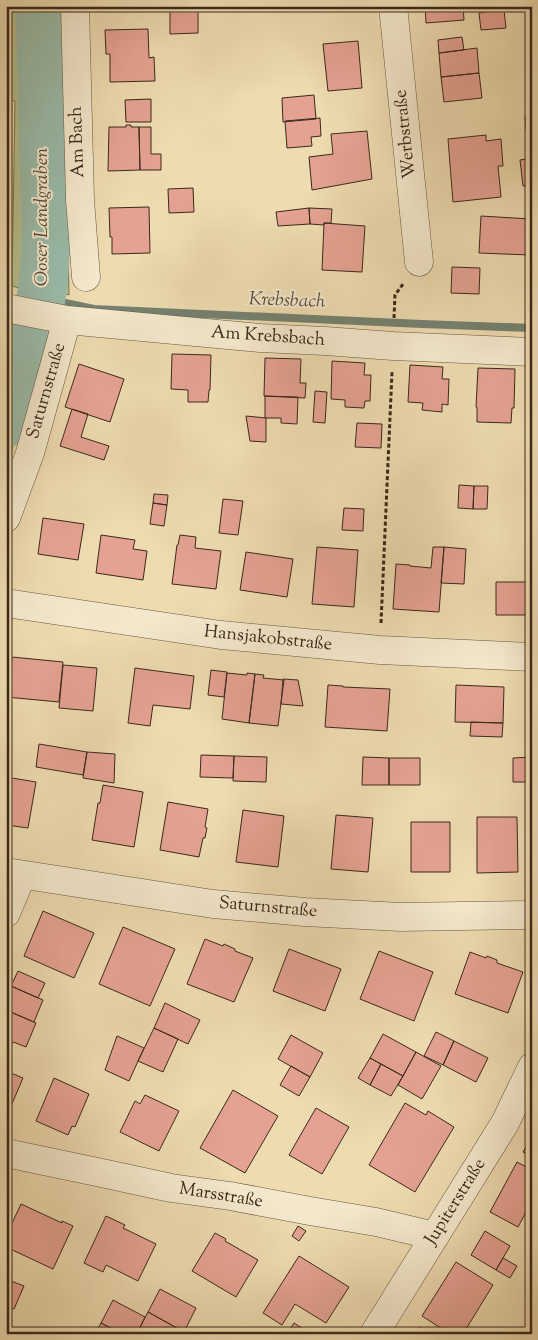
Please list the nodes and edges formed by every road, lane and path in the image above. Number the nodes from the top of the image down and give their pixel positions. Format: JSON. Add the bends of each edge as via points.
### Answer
{"nodes":[{"id":1,"x":75,"y":6,"type":"edge"},
{"id":2,"x":393,"y":6,"type":"edge"},
{"id":3,"x":420,"y":262,"type":"joint"},
{"id":4,"x":86,"y":277,"type":"dead end"},
{"id":5,"x":11,"y":309,"type":"edge"},
{"id":6,"x":394,"y":316,"type":"dead end"},
{"id":7,"x":57,"y":319,"type":"junction"},
{"id":8,"x":393,"y":346,"type":"junction"},
{"id":9,"x":532,"y":352,"type":"edge"},
{"id":10,"x":6,"y":518,"type":"edge"},
{"id":11,"x":6,"y":603,"type":"edge"},
{"id":12,"x":380,"y":650,"type":"junction"},
{"id":13,"x":532,"y":657,"type":"edge"},
{"id":14,"x":14,"y":873,"type":"edge"},
{"id":15,"x":6,"y":913,"type":"edge"},
{"id":16,"x":532,"y":915,"type":"edge"},
{"id":17,"x":532,"y":1067,"type":"edge"},
{"id":18,"x":6,"y":1153,"type":"edge"},
{"id":19,"x":436,"y":1236,"type":"junction"},
{"id":20,"x":374,"y":1334,"type":"edge"}],
"edges":[{"from":1,"to":4,"type":"street","name":"Am Bach","via":[[80,200]]},
{"from":2,"to":3,"type":"street","name":"Werbstraße"},
{"from":3,"to":6,"type":"path","via":[[395,295]]},
{"from":5,"to":7,"type":"street","name":"Am Krebsbach"},
{"from":7,"to":8,"type":"street","name":"Am Krebsbach","via":[[260,338]]},
{"from":7,"to":10,"type":"street","name":"Saturnstraße","via":[[30,453]]},
{"from":8,"to":9,"type":"street","name":"Am Krebsbach"},
{"from":8,"to":12,"type":"path"},
{"from":11,"to":12,"type":"street","name":"Hansjakobstraße","via":[[221,635]]},
{"from":12,"to":13,"type":"street","name":"Hansjakobstraße"},
{"from":14,"to":15,"type":"street"},
{"from":14,"to":16,"type":"street","name":"Saturnstraße","via":[[213,904],[305,912],[401,917]]},
{"from":17,"to":19,"type":"street","name":"Jupiterstraße","via":[[505,1123]]},
{"from":18,"to":19,"type":"street","name":"Marsstraße","via":[[171,1188],[376,1222]]},
{"from":19,"to":20,"type":"street","name":"Jupiterstraße"}]}
